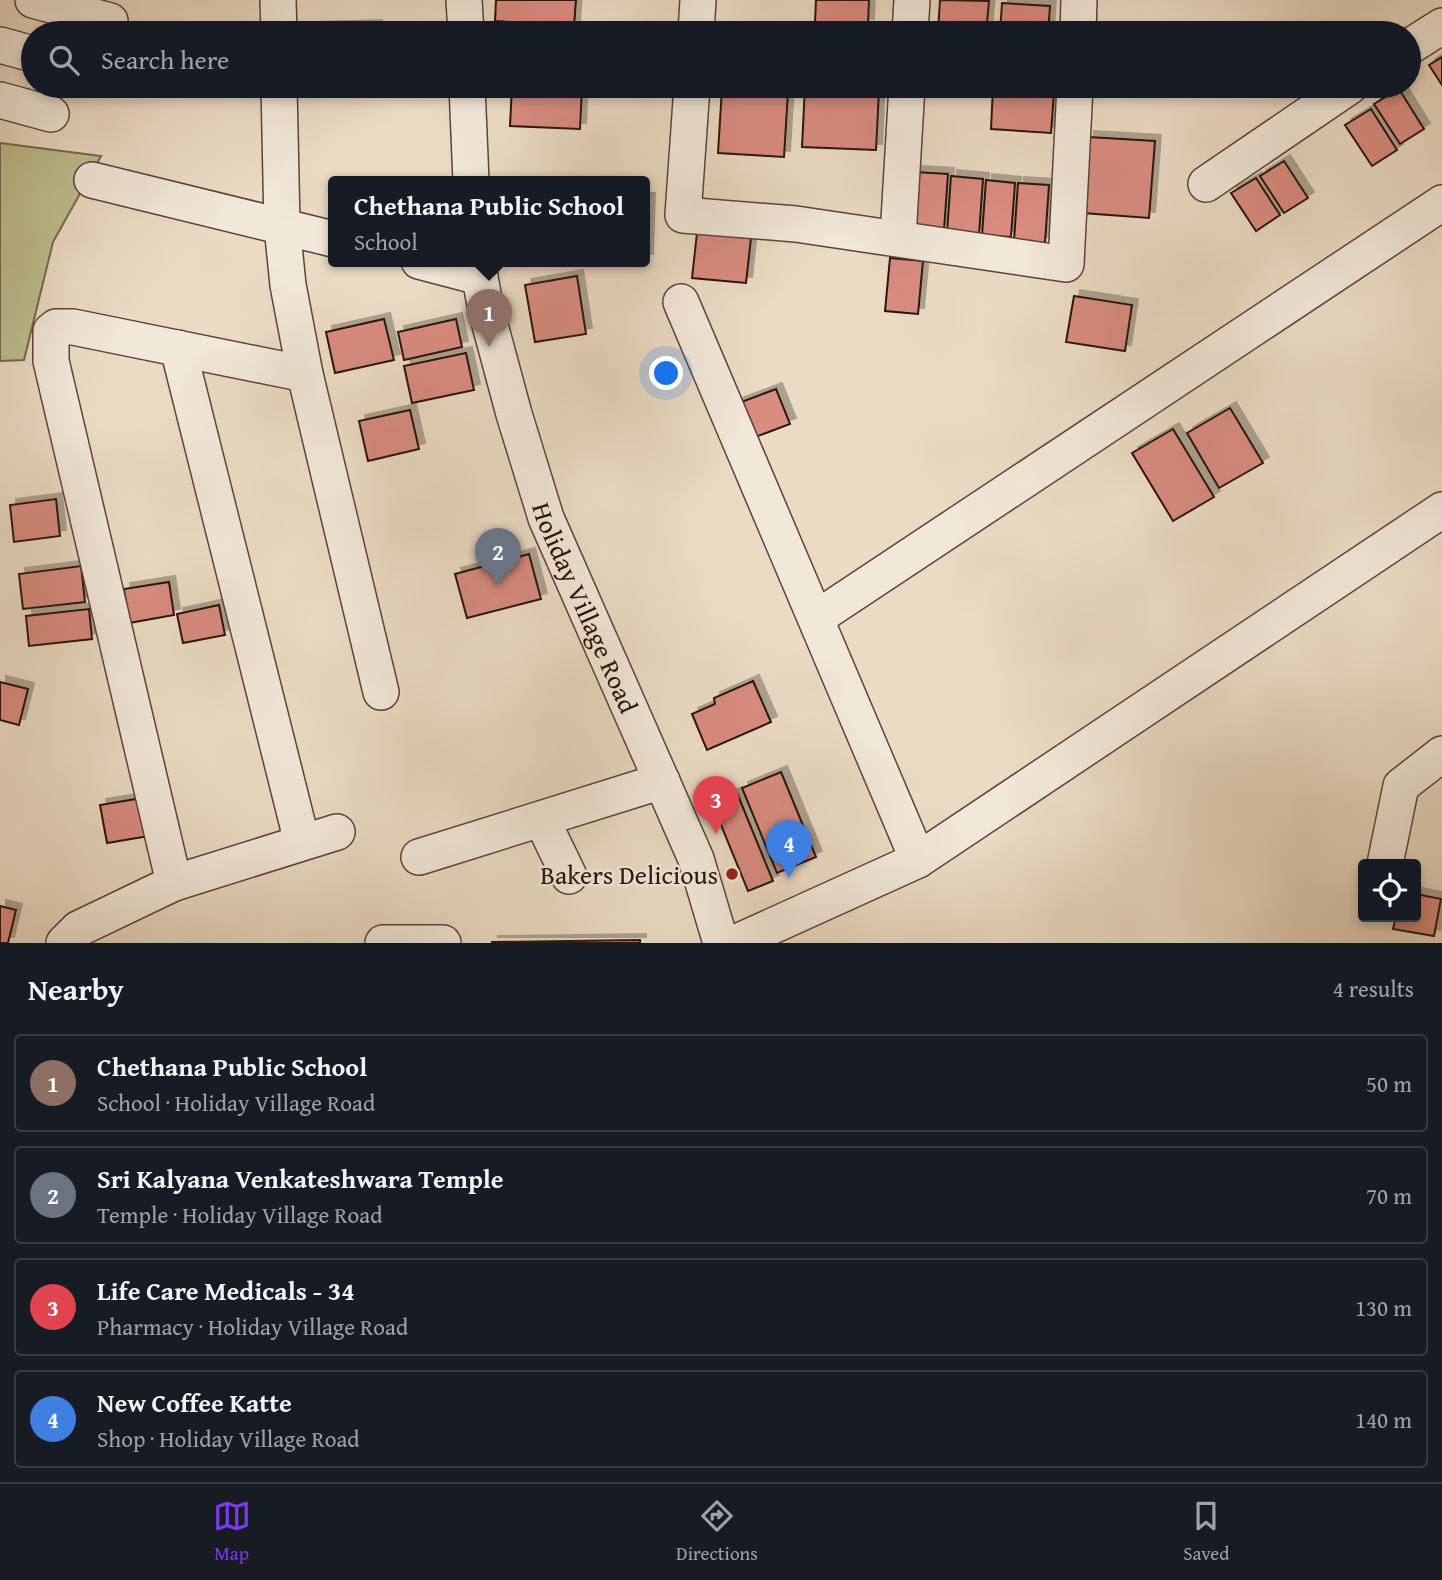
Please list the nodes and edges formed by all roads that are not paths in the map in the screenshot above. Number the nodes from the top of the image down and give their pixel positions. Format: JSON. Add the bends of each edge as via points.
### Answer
{"nodes":[{"id":1,"x":33,"y":0,"type":"edge"},
{"id":2,"x":278,"y":0,"type":"edge"},
{"id":3,"x":464,"y":0,"type":"edge"},
{"id":4,"x":698,"y":0,"type":"edge"},
{"id":5,"x":912,"y":0,"type":"edge"},
{"id":6,"x":1079,"y":0,"type":"edge"},
{"id":7,"x":1436,"y":0,"type":"edge"},
{"id":8,"x":1442,"y":13,"type":"edge"},
{"id":9,"x":110,"y":21,"type":"dead end"},
{"id":10,"x":279,"y":21,"type":"edge"},
{"id":11,"x":465,"y":21,"type":"edge"},
{"id":12,"x":697,"y":21,"type":"edge"},
{"id":13,"x":911,"y":21,"type":"edge"},
{"id":14,"x":1078,"y":21,"type":"edge"},
{"id":15,"x":1442,"y":26,"type":"edge"},
{"id":16,"x":1421,"y":39,"type":"edge"},
{"id":17,"x":0,"y":45,"type":"edge"},
{"id":18,"x":21,"y":51,"type":"edge"},
{"id":19,"x":279,"y":98,"type":"edge"},
{"id":20,"x":468,"y":98,"type":"edge"},
{"id":21,"x":691,"y":98,"type":"edge"},
{"id":22,"x":906,"y":98,"type":"edge"},
{"id":23,"x":1074,"y":98,"type":"edge"},
{"id":24,"x":1332,"y":98,"type":"edge"},
{"id":25,"x":0,"y":100,"type":"edge"},
{"id":26,"x":51,"y":114,"type":"dead end"},
{"id":27,"x":471,"y":176,"type":"edge"},
{"id":28,"x":92,"y":180,"type":"dead end"},
{"id":29,"x":1206,"y":184,"type":"dead end"},
{"id":30,"x":1442,"y":203,"type":"edge"},
{"id":31,"x":282,"y":226,"type":"junction"},
{"id":32,"x":898,"y":237,"type":"junction"},
{"id":33,"x":328,"y":238,"type":"edge"},
{"id":34,"x":478,"y":269,"type":"edge"},
{"id":35,"x":681,"y":302,"type":"dead end"},
{"id":36,"x":178,"y":348,"type":"junction"},
{"id":37,"x":305,"y":374,"type":"junction"},
{"id":38,"x":1442,"y":510,"type":"edge"},
{"id":39,"x":818,"y":617,"type":"junction"},
{"id":40,"x":380,"y":692,"type":"dead end"},
{"id":41,"x":1442,"y":754,"type":"edge"},
{"id":42,"x":662,"y":781,"type":"junction"},
{"id":43,"x":542,"y":820,"type":"junction"},
{"id":44,"x":337,"y":832,"type":"dead end"},
{"id":45,"x":302,"y":842,"type":"junction"},
{"id":46,"x":419,"y":857,"type":"dead end"},
{"id":47,"x":1386,"y":859,"type":"edge"},
{"id":48,"x":918,"y":860,"type":"junction"},
{"id":49,"x":569,"y":876,"type":"dead end"},
{"id":50,"x":174,"y":883,"type":"junction"},
{"id":51,"x":64,"y":943,"type":"edge"},
{"id":52,"x":383,"y":943,"type":"edge"},
{"id":53,"x":443,"y":943,"type":"edge"},
{"id":54,"x":721,"y":943,"type":"edge"},
{"id":55,"x":735,"y":943,"type":"edge"}],
"edges":[{"from":1,"to":9,"type":"street"},
{"from":2,"to":10,"type":"street"},
{"from":3,"to":11,"type":"street"},
{"from":4,"to":12,"type":"street"},
{"from":5,"to":13,"type":"street"},
{"from":6,"to":14,"type":"street"},
{"from":7,"to":8,"type":"street"},
{"from":15,"to":16,"type":"street"},
{"from":17,"to":18,"type":"street"},
{"from":19,"to":31,"type":"street"},
{"from":20,"to":27,"type":"street"},
{"from":21,"to":32,"type":"street","via":[[682,215]]},
{"from":22,"to":32,"type":"street"},
{"from":23,"to":32,"type":"street","via":[[1066,264]]},
{"from":24,"to":29,"type":"street"},
{"from":25,"to":26,"type":"street"},
{"from":28,"to":31,"type":"street"},
{"from":30,"to":39,"type":"street"},
{"from":31,"to":33,"type":"street"},
{"from":31,"to":37,"type":"street"},
{"from":34,"to":42,"type":"street","name":"Holiday Village Road","via":[[546,518]]},
{"from":35,"to":39,"type":"street"},
{"from":36,"to":37,"type":"street"},
{"from":36,"to":45,"type":"street"},
{"from":36,"to":50,"type":"street","via":[[73,327],[56,327],[49,341]]},
{"from":37,"to":40,"type":"street"},
{"from":38,"to":48,"type":"street"},
{"from":39,"to":48,"type":"street"},
{"from":41,"to":47,"type":"street","via":[[1401,786]]},
{"from":42,"to":43,"type":"street"},
{"from":42,"to":54,"type":"street","name":"Holiday Village Road","via":[[696,859]]},
{"from":43,"to":46,"type":"street"},
{"from":43,"to":49,"type":"street"},
{"from":44,"to":45,"type":"street"},
{"from":45,"to":50,"type":"street"},
{"from":48,"to":55,"type":"street"},
{"from":50,"to":51,"type":"street","via":[[78,929]]},
{"from":52,"to":53,"type":"street"}]}
